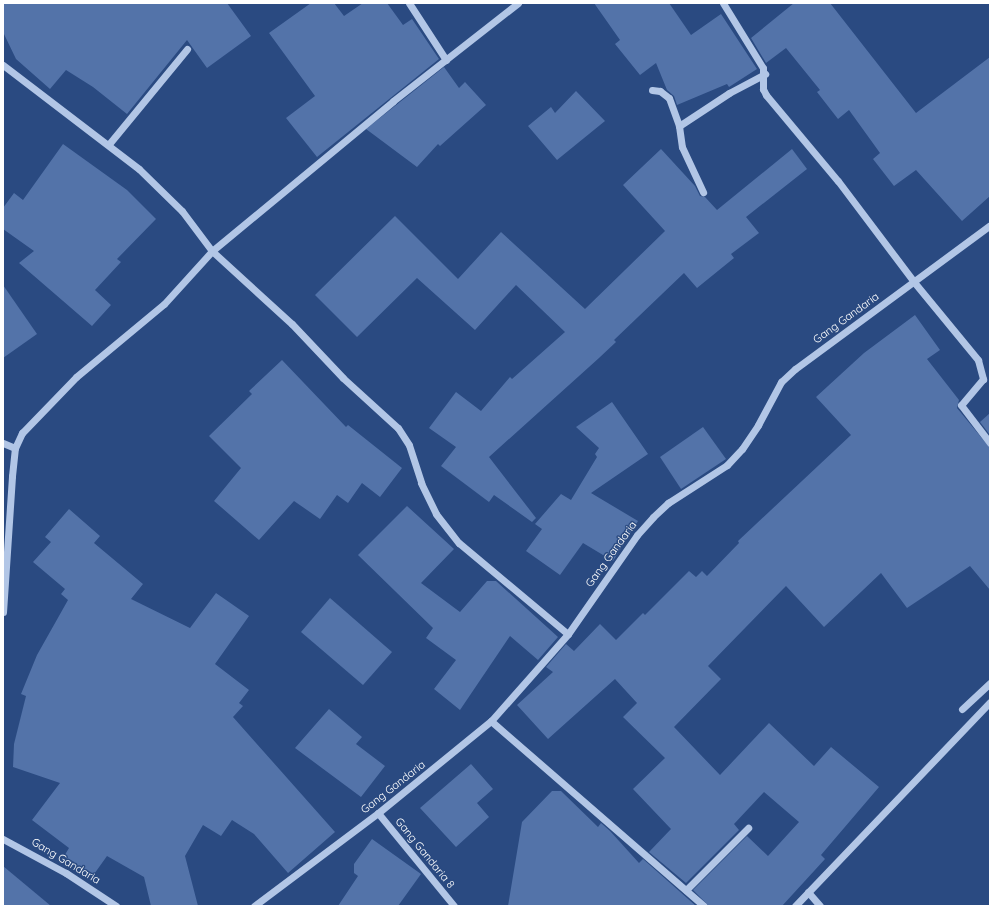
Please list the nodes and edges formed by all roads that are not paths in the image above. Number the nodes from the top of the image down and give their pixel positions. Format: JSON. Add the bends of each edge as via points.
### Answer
{"nodes":[{"id":1,"x":409,"y":3,"type":"edge"},
{"id":2,"x":518,"y":3,"type":"edge"},
{"id":3,"x":723,"y":3,"type":"edge"},
{"id":4,"x":187,"y":49,"type":"dead end"},
{"id":5,"x":446,"y":60,"type":"junction"},
{"id":6,"x":3,"y":65,"type":"edge"},
{"id":7,"x":765,"y":74,"type":"junction"},
{"id":8,"x":652,"y":90,"type":"dead end"},
{"id":9,"x":679,"y":126,"type":"junction"},
{"id":10,"x":108,"y":144,"type":"junction"},
{"id":11,"x":703,"y":192,"type":"dead end"},
{"id":12,"x":990,"y":225,"type":"edge"},
{"id":13,"x":212,"y":251,"type":"junction"},
{"id":14,"x":914,"y":282,"type":"junction"},
{"id":15,"x":990,"y":442,"type":"edge"},
{"id":16,"x":3,"y":443,"type":"edge"},
{"id":17,"x":15,"y":448,"type":"junction"},
{"id":18,"x":3,"y":612,"type":"edge"},
{"id":19,"x":568,"y":634,"type":"junction"},
{"id":20,"x":990,"y":692,"type":"edge"},
{"id":21,"x":962,"y":709,"type":"dead end"},
{"id":22,"x":491,"y":720,"type":"junction"},
{"id":23,"x":378,"y":813,"type":"junction"},
{"id":24,"x":748,"y":828,"type":"dead end"},
{"id":25,"x":3,"y":839,"type":"edge"},
{"id":26,"x":686,"y":890,"type":"junction"},
{"id":27,"x":808,"y":892,"type":"junction"},
{"id":28,"x":116,"y":906,"type":"edge"},
{"id":29,"x":254,"y":906,"type":"edge"},
{"id":30,"x":454,"y":906,"type":"edge"},
{"id":31,"x":704,"y":906,"type":"edge"},
{"id":32,"x":795,"y":906,"type":"edge"},
{"id":33,"x":820,"y":906,"type":"edge"}],
"edges":[{"from":1,"to":5,"type":"street"},
{"from":2,"to":5,"type":"street"},
{"from":3,"to":7,"type":"street"},
{"from":4,"to":10,"type":"street"},
{"from":5,"to":13,"type":"street"},
{"from":6,"to":10,"type":"street"},
{"from":7,"to":9,"type":"street","via":[[729,93]]},
{"from":7,"to":14,"type":"street","via":[[763,89],[766,95],[838,181]]},
{"from":8,"to":9,"type":"street","via":[[660,91],[669,98]]},
{"from":9,"to":11,"type":"street","via":[[682,147]]},
{"from":10,"to":13,"type":"street","via":[[140,169],[182,211]]},
{"from":12,"to":14,"type":"street","name":"Gang Gandaria"},
{"from":13,"to":17,"type":"street","via":[[164,304],[76,377],[22,433]]},
{"from":13,"to":19,"type":"street","via":[[292,324],[343,378],[398,428],[409,445],[421,483],[436,514],[459,543]]},
{"from":14,"to":15,"type":"street","via":[[978,360],[983,379],[980,386],[962,405]]},
{"from":14,"to":19,"type":"street","name":"Gang Gandaria","via":[[781,382],[742,449],[727,464],[668,503],[653,517],[637,535]]},
{"from":16,"to":17,"type":"street"},
{"from":17,"to":18,"type":"street"},
{"from":19,"to":22,"type":"street","name":"Gang Gandaria"},
{"from":20,"to":21,"type":"street"},
{"from":20,"to":27,"type":"street"},
{"from":22,"to":23,"type":"street","name":"Gang Gandaria"},
{"from":22,"to":26,"type":"street"},
{"from":23,"to":29,"type":"street","name":"Gang Gandaria"},
{"from":23,"to":30,"type":"street","name":"Gang Gandaria 8"},
{"from":24,"to":26,"type":"street"},
{"from":25,"to":28,"type":"street","name":"Gang Gandaria","via":[[66,872]]},
{"from":26,"to":31,"type":"street"},
{"from":27,"to":32,"type":"street"},
{"from":27,"to":33,"type":"street"}]}
